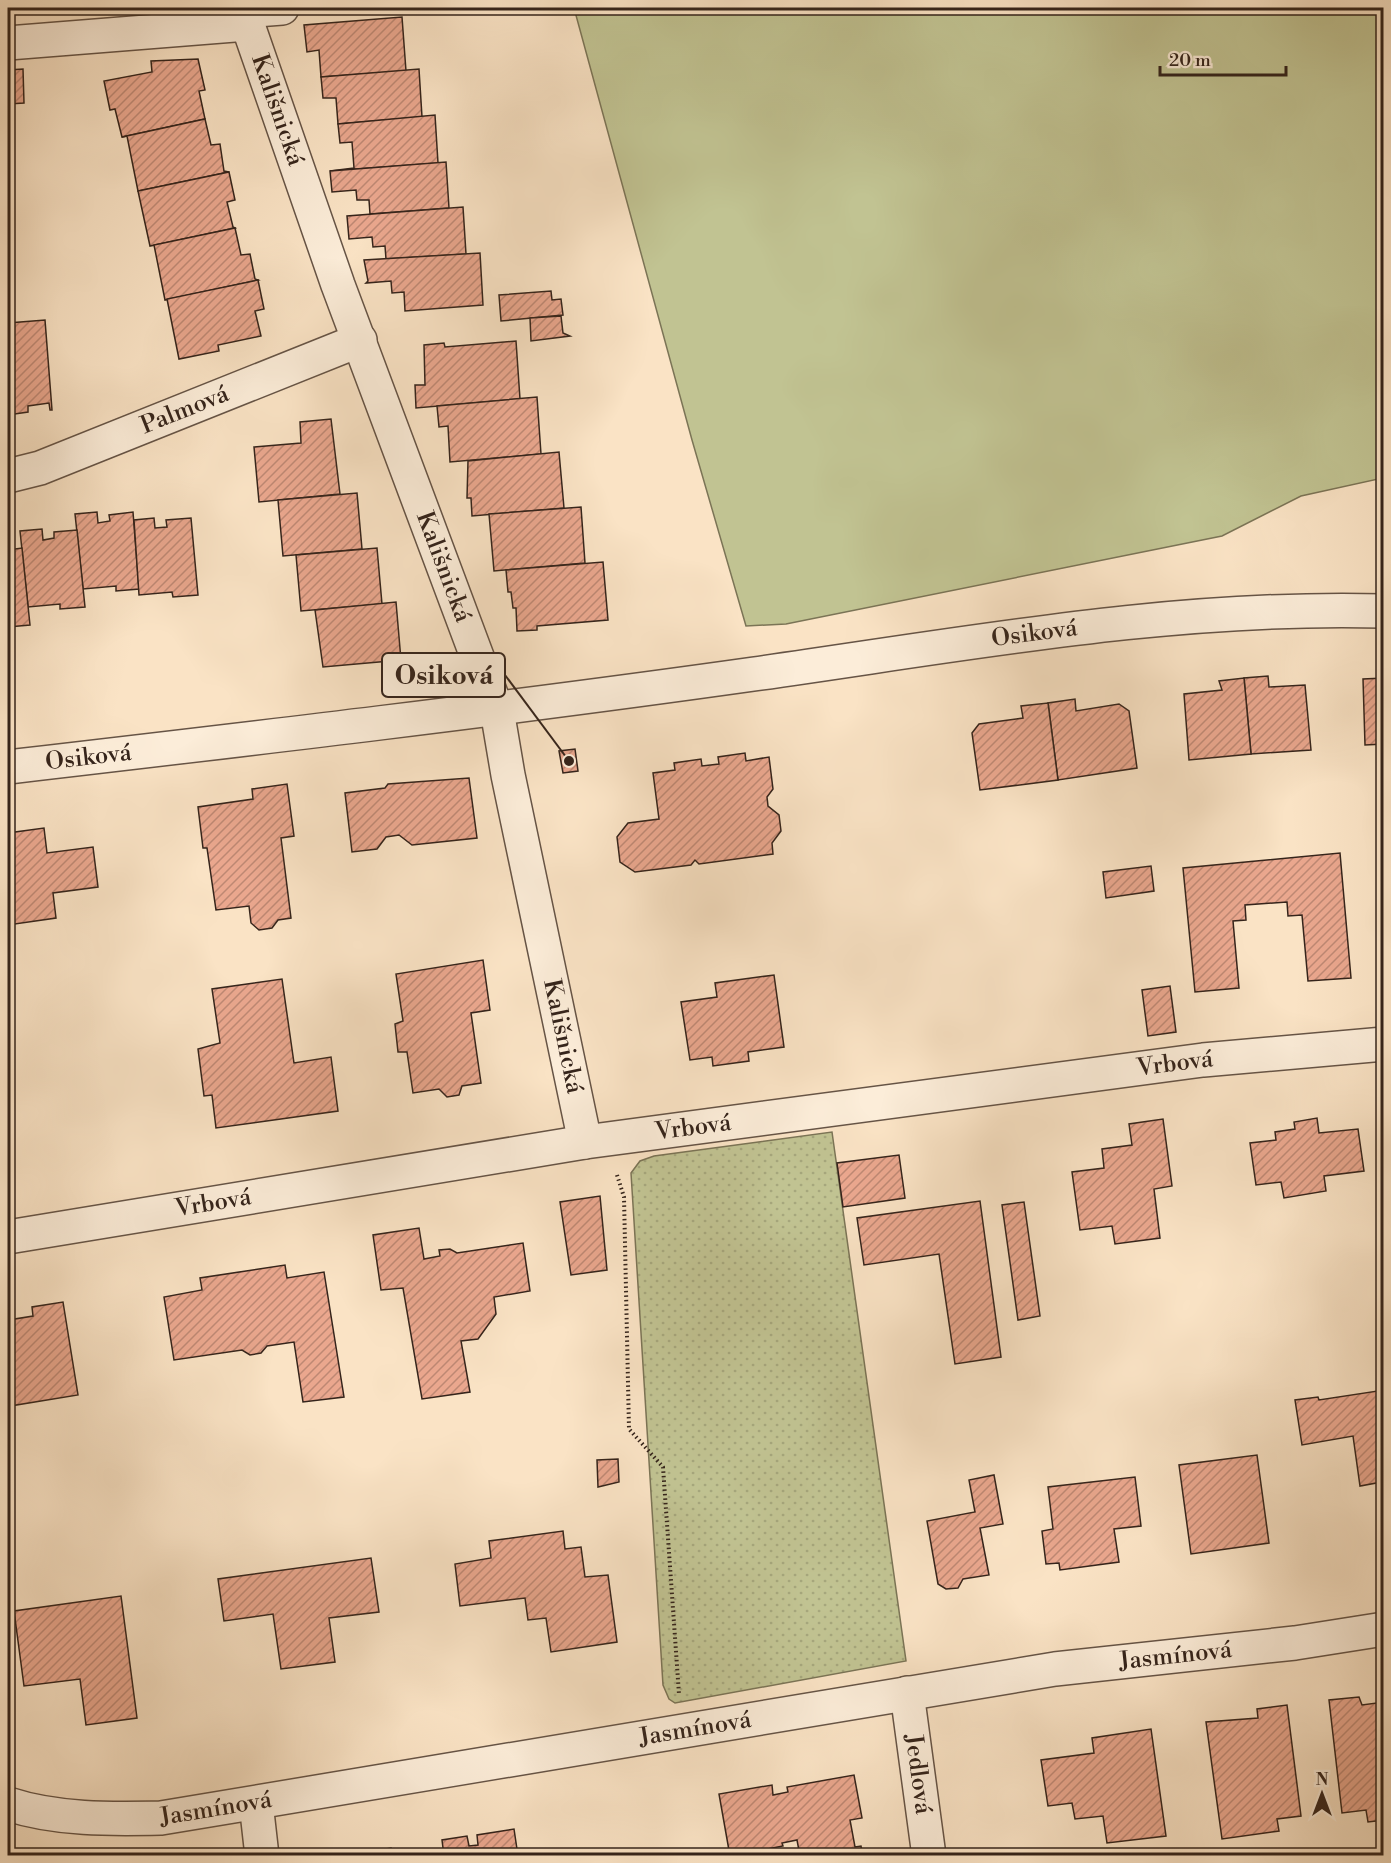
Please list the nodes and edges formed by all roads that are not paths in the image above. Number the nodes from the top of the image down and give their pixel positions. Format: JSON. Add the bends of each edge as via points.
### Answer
{"nodes":[{"id":1,"x":282,"y":8,"type":"edge"},
{"id":2,"x":244,"y":14,"type":"edge"},
{"id":3,"x":8,"y":43,"type":"edge"},
{"id":4,"x":360,"y":340,"type":"junction"},
{"id":5,"x":8,"y":476,"type":"edge"},
{"id":6,"x":1383,"y":610,"type":"edge"},
{"id":7,"x":497,"y":710,"type":"junction"},
{"id":8,"x":8,"y":767,"type":"edge"},
{"id":9,"x":1383,"y":1044,"type":"edge"},
{"id":10,"x":585,"y":1142,"type":"junction"},
{"id":11,"x":8,"y":1237,"type":"edge"},
{"id":12,"x":1383,"y":1629,"type":"edge"},
{"id":13,"x":907,"y":1693,"type":"junction"},
{"id":14,"x":256,"y":1803,"type":"junction"},
{"id":15,"x":8,"y":1804,"type":"edge"},
{"id":16,"x":262,"y":1856,"type":"edge"},
{"id":17,"x":929,"y":1856,"type":"edge"}],
"edges":[{"from":1,"to":2,"type":"street"},
{"from":2,"to":3,"type":"street"},
{"from":2,"to":4,"type":"street","name":"Kališnická"},
{"from":4,"to":5,"type":"street","name":"Palmová","via":[[40,468]]},
{"from":4,"to":7,"type":"street","name":"Kališnická"},
{"from":6,"to":7,"type":"street","name":"Osiková","via":[[1263,611],[1108,625]]},
{"from":7,"to":8,"type":"street","name":"Osiková"},
{"from":7,"to":10,"type":"street","name":"Kališnická"},
{"from":9,"to":10,"type":"street","name":"Vrbová","via":[[1203,1060]]},
{"from":10,"to":11,"type":"street","name":"Vrbová"},
{"from":12,"to":13,"type":"street","name":"Jasmínová","via":[[1295,1643],[1055,1669]]},
{"from":13,"to":14,"type":"street","name":"Jasmínová"},
{"from":13,"to":17,"type":"street","name":"Jedlová"},
{"from":14,"to":15,"type":"street","name":"Jasmínová","via":[[161,1818],[105,1819],[26,1810]]},
{"from":14,"to":16,"type":"street"}]}
